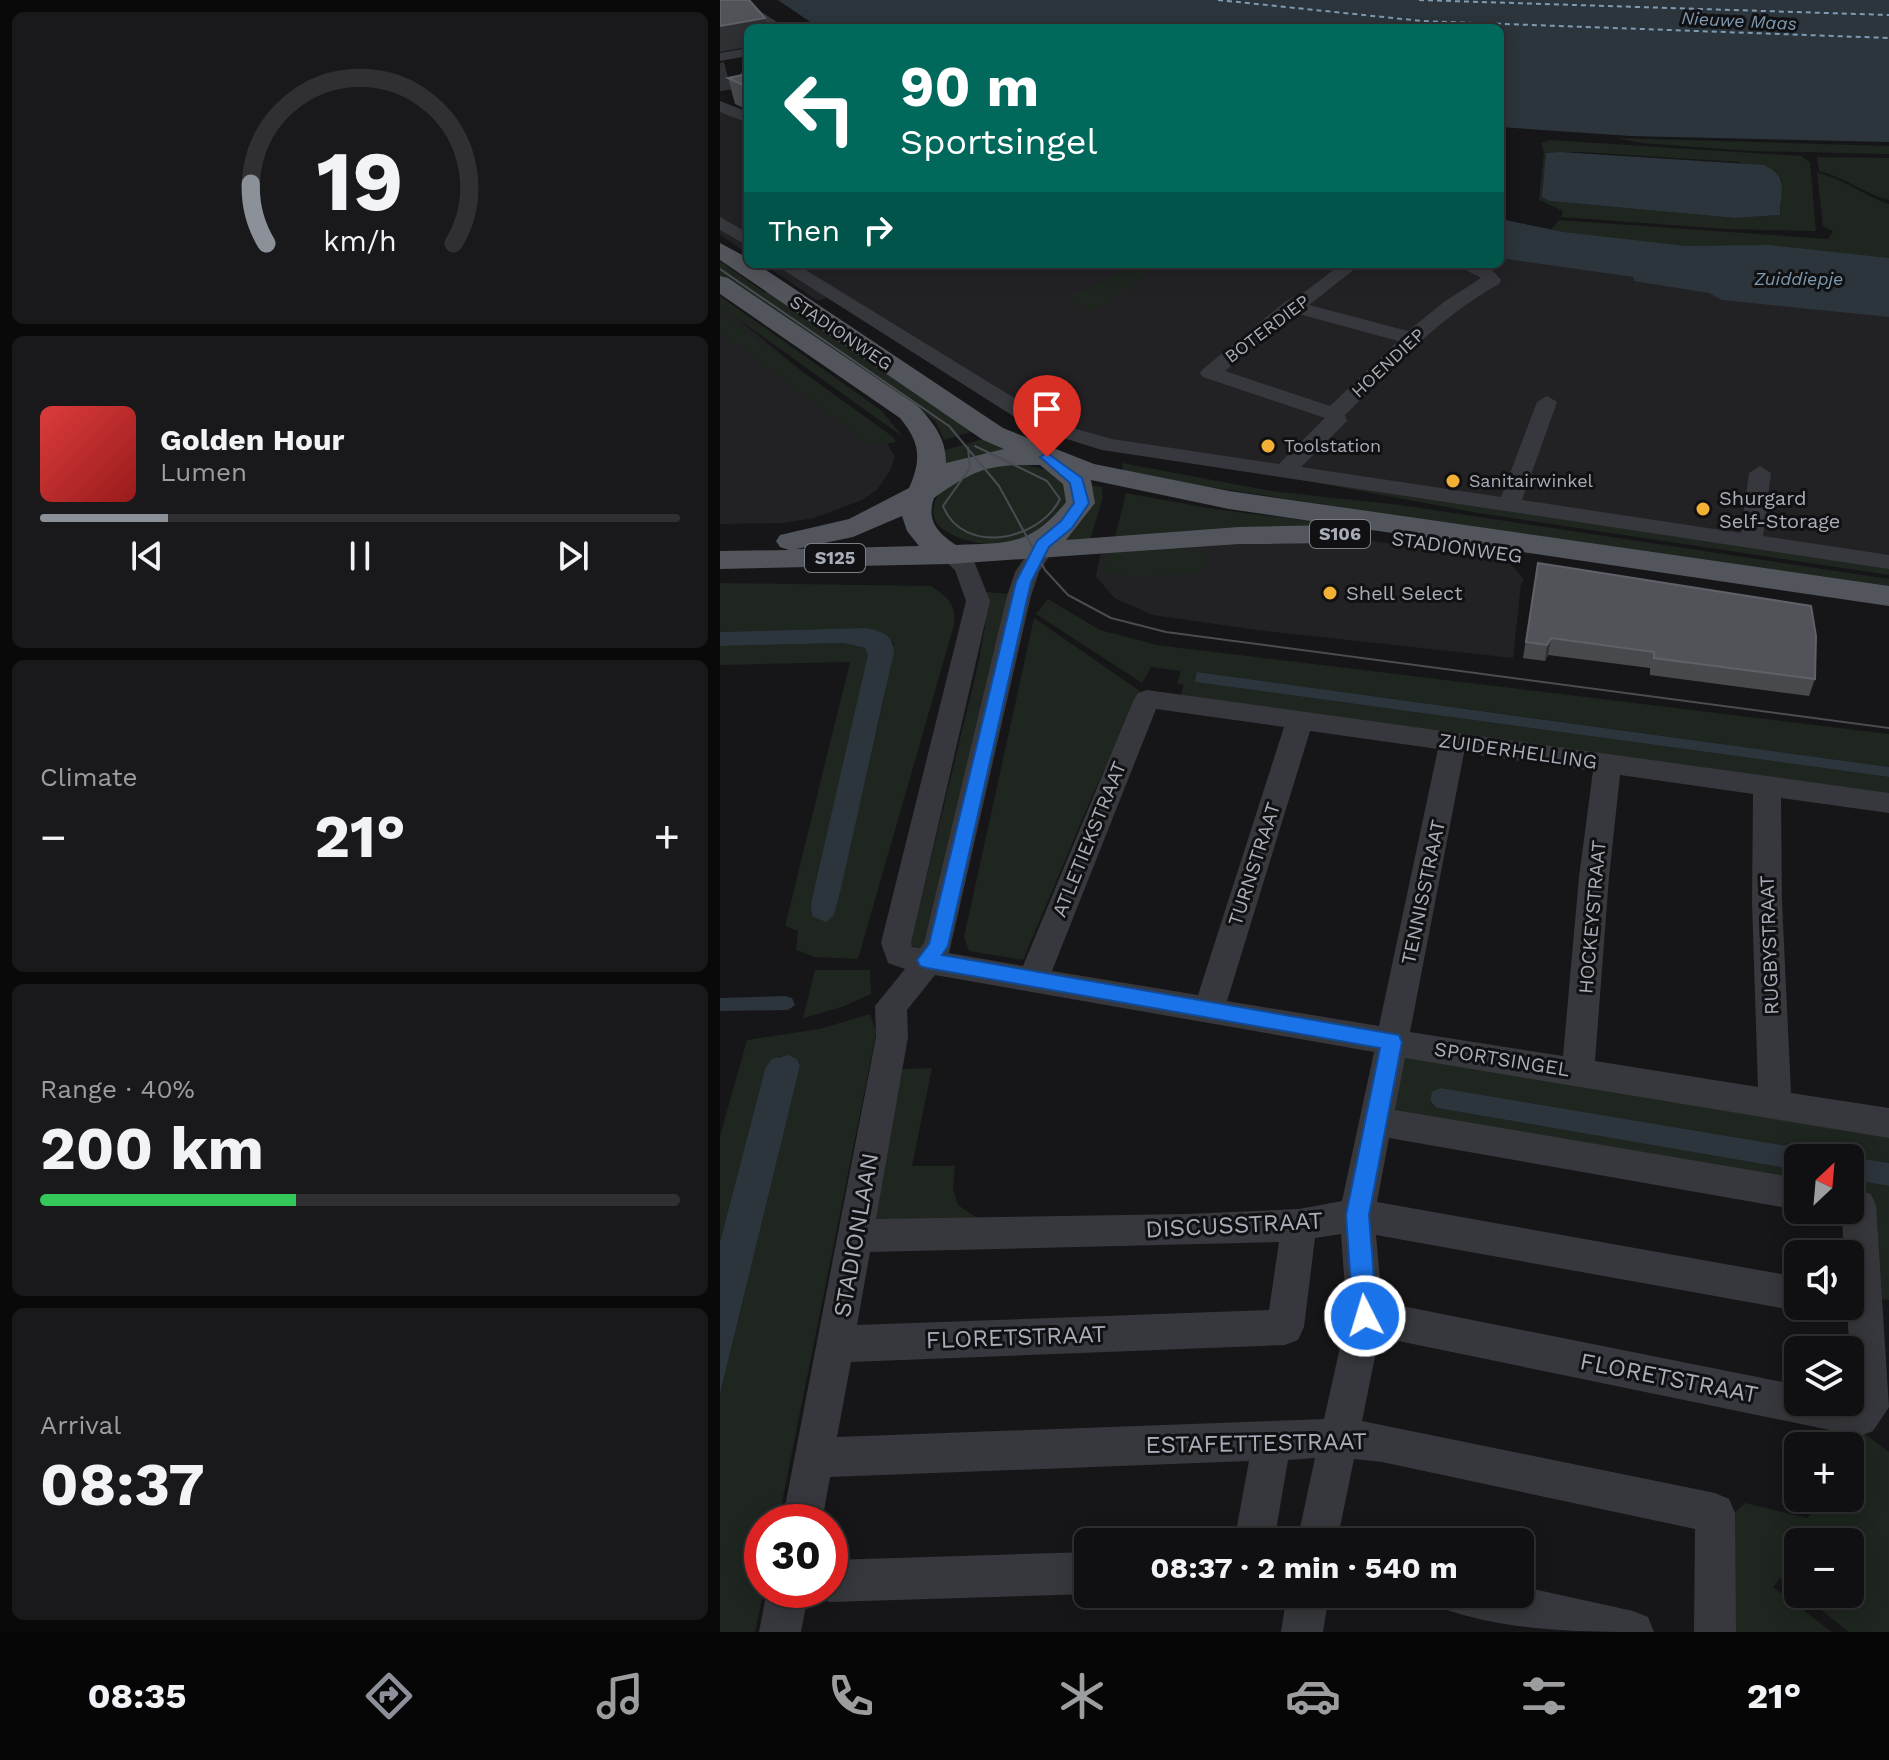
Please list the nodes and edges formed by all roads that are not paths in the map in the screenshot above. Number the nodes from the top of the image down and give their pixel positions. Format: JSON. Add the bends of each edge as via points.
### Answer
{"nodes":[{"id":1,"x":733,"y":0,"type":"edge"},
{"id":2,"x":755,"y":15,"type":"junction"},
{"id":3,"x":732,"y":19,"type":"edge"},
{"id":4,"x":772,"y":24,"type":"edge"},
{"id":5,"x":744,"y":53,"type":"edge"},
{"id":6,"x":720,"y":57,"type":"edge"},
{"id":7,"x":720,"y":106,"type":"edge"},
{"id":8,"x":744,"y":116,"type":"edge"},
{"id":9,"x":772,"y":268,"type":"edge"},
{"id":10,"x":789,"y":268,"type":"edge"},
{"id":11,"x":1347,"y":268,"type":"edge"},
{"id":12,"x":1477,"y":268,"type":"edge"},
{"id":13,"x":720,"y":283,"type":"edge"},
{"id":14,"x":1292,"y":306,"type":"junction"},
{"id":15,"x":880,"y":327,"type":"junction"},
{"id":16,"x":850,"y":339,"type":"junction"},
{"id":17,"x":1414,"y":339,"type":"junction"},
{"id":18,"x":1547,"y":402,"type":"dead end"},
{"id":19,"x":1334,"y":414,"type":"junction"},
{"id":20,"x":1047,"y":457,"type":"junction"},
{"id":21,"x":1284,"y":471,"type":"junction"},
{"id":22,"x":1760,"y":473,"type":"dead end"},
{"id":23,"x":922,"y":492,"type":"junction"},
{"id":24,"x":1509,"y":505,"type":"junction"},
{"id":25,"x":1751,"y":541,"type":"junction"},
{"id":26,"x":720,"y":543,"type":"edge"},
{"id":27,"x":1040,"y":549,"type":"junction"},
{"id":28,"x":950,"y":555,"type":"junction"},
{"id":29,"x":720,"y":560,"type":"edge"},
{"id":30,"x":1889,"y":562,"type":"edge"},
{"id":31,"x":1889,"y":596,"type":"edge"},
{"id":32,"x":1889,"y":613,"type":"edge"},
{"id":33,"x":1147,"y":699,"type":"joint"},
{"id":34,"x":1300,"y":720,"type":"junction"},
{"id":35,"x":1453,"y":741,"type":"junction"},
{"id":36,"x":1608,"y":763,"type":"junction"},
{"id":37,"x":1767,"y":786,"type":"junction"},
{"id":38,"x":1889,"y":803,"type":"edge"},
{"id":39,"x":917,"y":959,"type":"junction"},
{"id":40,"x":1033,"y":979,"type":"junction"},
{"id":41,"x":1209,"y":1009,"type":"junction"},
{"id":42,"x":1392,"y":1042,"type":"junction"},
{"id":43,"x":1578,"y":1071,"type":"junction"},
{"id":44,"x":1775,"y":1104,"type":"junction"},
{"id":45,"x":1376,"y":1121,"type":"junction"},
{"id":46,"x":1889,"y":1123,"type":"edge"},
{"id":47,"x":1784,"y":1192,"type":"edge"},
{"id":48,"x":1357,"y":1215,"type":"junction"},
{"id":49,"x":1299,"y":1225,"type":"junction"},
{"id":50,"x":856,"y":1236,"type":"junction"},
{"id":51,"x":1784,"y":1291,"type":"edge"},
{"id":52,"x":1365,"y":1316,"type":"junction"},
{"id":53,"x":1859,"y":1320,"type":"edge"},
{"id":54,"x":836,"y":1344,"type":"junction"},
{"id":55,"x":1341,"y":1438,"type":"junction"},
{"id":56,"x":1272,"y":1440,"type":"junction"},
{"id":57,"x":815,"y":1458,"type":"junction"},
{"id":58,"x":806,"y":1504,"type":"edge"},
{"id":59,"x":1256,"y":1528,"type":"edge"},
{"id":60,"x":1320,"y":1528,"type":"edge"},
{"id":61,"x":1074,"y":1573,"type":"edge"},
{"id":62,"x":848,"y":1580,"type":"edge"},
{"id":63,"x":785,"y":1608,"type":"edge"},
{"id":64,"x":1306,"y":1608,"type":"edge"},
{"id":65,"x":1523,"y":1608,"type":"edge"},
{"id":66,"x":780,"y":1632,"type":"edge"},
{"id":67,"x":1302,"y":1632,"type":"edge"},
{"id":68,"x":1633,"y":1632,"type":"edge"},
{"id":69,"x":1715,"y":1632,"type":"edge"}],
"edges":[{"from":1,"to":2,"type":"street"},
{"from":2,"to":3,"type":"street"},
{"from":2,"to":4,"type":"street"},
{"from":5,"to":6,"type":"street"},
{"from":7,"to":8,"type":"street"},
{"from":9,"to":16,"type":"main road","name":"STADIONWEG","number":"S106"},
{"from":10,"to":15,"type":"street"},
{"from":11,"to":14,"type":"street","name":"BOTERDIEP"},
{"from":12,"to":17,"type":"street","name":"HOENDIEP","via":[[1492,280],[1467,292]]},
{"from":13,"to":23,"type":"main road","name":"STADIONWEG","via":[[921,424],[931,438],[934,458]]},
{"from":14,"to":17,"type":"street"},
{"from":14,"to":19,"type":"street","name":"BOTERDIEP","via":[[1210,373]]},
{"from":15,"to":16,"type":"street"},
{"from":15,"to":21,"type":"street","via":[[1048,427],[1110,445]]},
{"from":16,"to":20,"type":"main road","name":"STADIONWEG","number":"S106","via":[[987,431]]},
{"from":17,"to":19,"type":"street","name":"HOENDIEP"},
{"from":18,"to":24,"type":"street"},
{"from":19,"to":21,"type":"street","name":"HOENDIEP","via":[[1336,421]]},
{"from":20,"to":23,"type":"main road","name":"STADIONWEG","via":[[971,463]]},
{"from":20,"to":27,"type":"main road","name":"STADIONWEG","via":[[1077,481],[1082,496],[1073,517]]},
{"from":20,"to":31,"type":"main road","name":"STADIONWEG","number":"S106","via":[[1106,476],[1225,498]]},
{"from":21,"to":24,"type":"street"},
{"from":22,"to":25,"type":"street"},
{"from":23,"to":26,"type":"main road","number":"S125","via":[[837,534]]},
{"from":23,"to":28,"type":"main road","name":"STADIONWEG","via":[[916,507],[919,525]]},
{"from":24,"to":25,"type":"street"},
{"from":25,"to":30,"type":"street"},
{"from":27,"to":28,"type":"main road","name":"STADIONWEG","number":"S106"},
{"from":27,"to":32,"type":"main road","name":"STADIONWEG","number":"S106","via":[[1236,534],[1366,535]]},
{"from":27,"to":39,"type":"street","name":"STADIONLAAN","via":[[1014,616],[938,946]]},
{"from":28,"to":29,"type":"main road","number":"S125"},
{"from":28,"to":39,"type":"street","via":[[966,566],[978,601],[896,943],[899,954]]},
{"from":33,"to":34,"type":"street","name":"ZUIDERHELLING"},
{"from":33,"to":40,"type":"street","name":"ATLETIEKSTRAAT"},
{"from":34,"to":35,"type":"street","name":"ZUIDERHELLING"},
{"from":34,"to":41,"type":"street","name":"TURNSTRAAT"},
{"from":35,"to":36,"type":"street","name":"ZUIDERHELLING"},
{"from":35,"to":42,"type":"street","name":"TENNISSTRAAT"},
{"from":36,"to":37,"type":"street","name":"ZUIDERHELLING"},
{"from":36,"to":43,"type":"street","name":"HOCKEYSTRAAT"},
{"from":37,"to":38,"type":"street","name":"ZUIDERHELLING"},
{"from":37,"to":44,"type":"street","name":"RUGBYSTRAAT"},
{"from":39,"to":40,"type":"street","name":"SPORTSINGEL"},
{"from":39,"to":50,"type":"street","name":"STADIONLAAN","via":[[913,982],[891,1006],[892,1037]]},
{"from":40,"to":41,"type":"street","name":"SPORTSINGEL"},
{"from":41,"to":42,"type":"street","name":"SPORTSINGEL"},
{"from":42,"to":43,"type":"street","name":"SPORTSINGEL"},
{"from":42,"to":45,"type":"street","name":"TENNISSTRAAT"},
{"from":43,"to":44,"type":"street","name":"SPORTSINGEL"},
{"from":44,"to":46,"type":"street","name":"SPORTSINGEL"},
{"from":45,"to":47,"type":"street"},
{"from":45,"to":48,"type":"street","name":"TENNISSTRAAT"},
{"from":48,"to":49,"type":"street","name":"DISCUSSTRAAT"},
{"from":48,"to":51,"type":"street","name":"DISCUSSTRAAT"},
{"from":48,"to":52,"type":"street","name":"TENNISSTRAAT"},
{"from":49,"to":50,"type":"street","name":"DISCUSSTRAAT"},
{"from":49,"to":54,"type":"street","name":"FLORETSTRAAT","via":[[1285,1327]]},
{"from":50,"to":54,"type":"street","name":"STADIONLAAN"},
{"from":52,"to":53,"type":"street","name":"FLORETSTRAAT","via":[[1859,1417],[1872,1402]]},
{"from":52,"to":55,"type":"street","name":"TENNISSTRAAT"},
{"from":54,"to":57,"type":"street","name":"STADIONLAAN"},
{"from":55,"to":56,"type":"street","name":"ESTAFETTESTRAAT"},
{"from":55,"to":60,"type":"street","name":"TENNISSTRAAT"},
{"from":55,"to":69,"type":"street","name":"ESTAFETTESTRAAT","via":[[1382,1442],[1715,1513]]},
{"from":56,"to":57,"type":"street","name":"ESTAFETTESTRAAT"},
{"from":56,"to":59,"type":"street"},
{"from":57,"to":58,"type":"street","name":"STADIONLAAN"},
{"from":61,"to":62,"type":"street"},
{"from":63,"to":66,"type":"street"},
{"from":64,"to":67,"type":"street"},
{"from":65,"to":68,"type":"street"}]}
